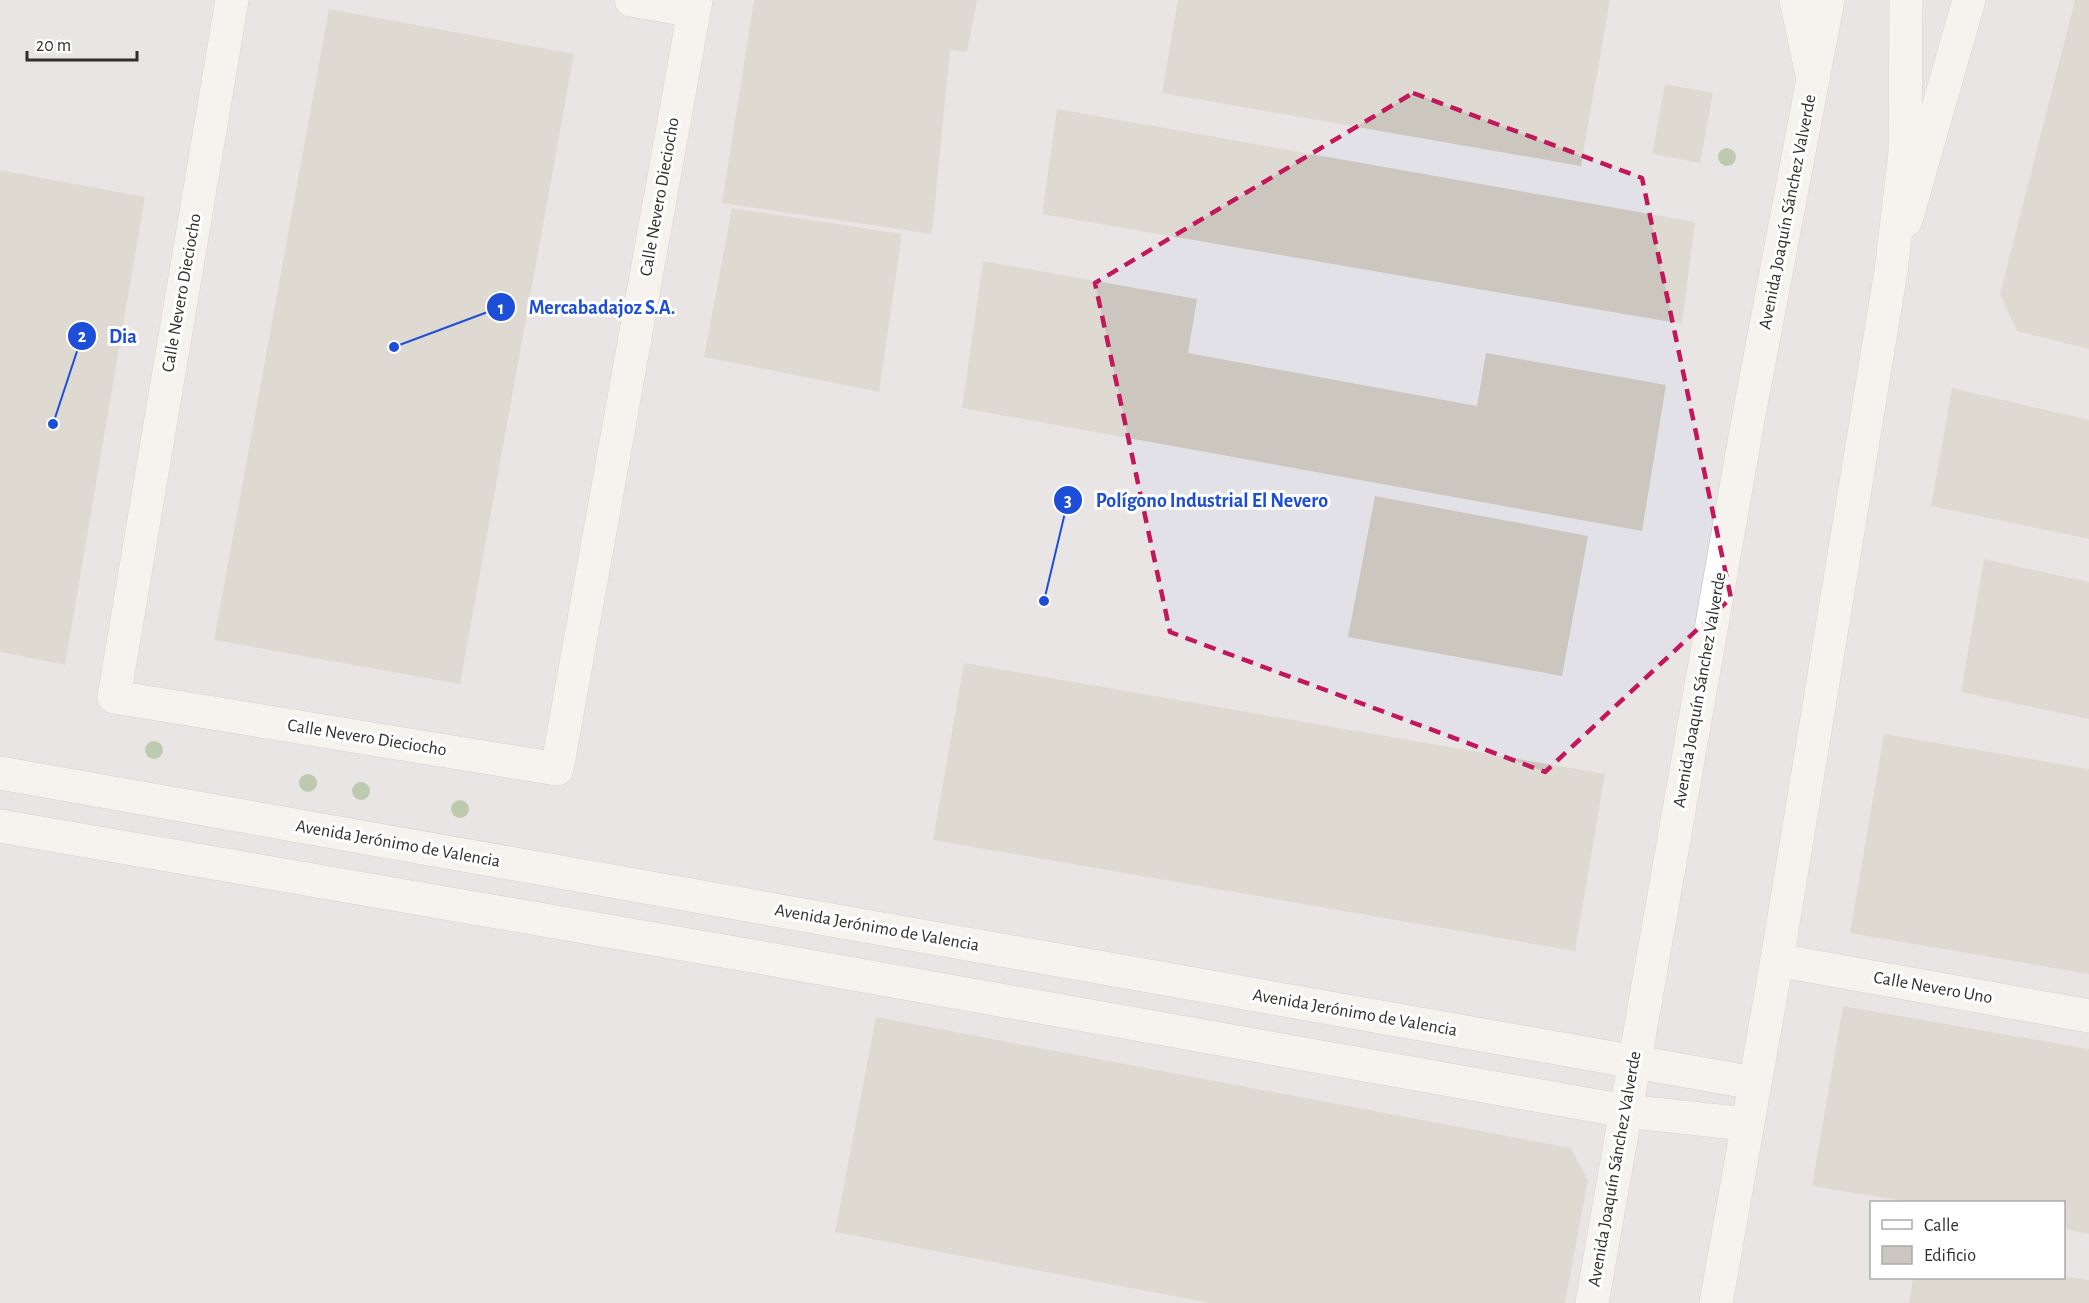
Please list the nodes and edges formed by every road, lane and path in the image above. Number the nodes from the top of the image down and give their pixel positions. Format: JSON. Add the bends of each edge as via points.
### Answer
{"nodes":[{"id":1,"x":232,"y":0,"type":"edge"},
{"id":2,"x":630,"y":0,"type":"edge"},
{"id":3,"x":1796,"y":0,"type":"edge"},
{"id":4,"x":1828,"y":0,"type":"edge"},
{"id":5,"x":1906,"y":0,"type":"edge"},
{"id":6,"x":1969,"y":0,"type":"edge"},
{"id":7,"x":695,"y":5,"type":"edge"},
{"id":8,"x":1813,"y":79,"type":"junction"},
{"id":9,"x":1891,"y":271,"type":"junction"},
{"id":10,"x":0,"y":773,"type":"edge"},
{"id":11,"x":0,"y":826,"type":"edge"},
{"id":12,"x":1777,"y":960,"type":"junction"},
{"id":13,"x":2089,"y":1016,"type":"edge"},
{"id":14,"x":1634,"y":1062,"type":"junction"},
{"id":15,"x":1754,"y":1083,"type":"junction"},
{"id":16,"x":1625,"y":1111,"type":"junction"},
{"id":17,"x":1746,"y":1124,"type":"junction"},
{"id":18,"x":1592,"y":1303,"type":"edge"},
{"id":19,"x":1716,"y":1303,"type":"edge"}],
"edges":[{"from":1,"to":7,"type":"street","name":"Calle Nevero Dieciocho","via":[[114,697],[557,769]]},
{"from":2,"to":7,"type":"street","name":"Calle Nevero Dieciocho"},
{"from":3,"to":8,"type":"street","name":"Avenida Joaquín Sánchez Valverde"},
{"from":4,"to":8,"type":"street","name":"Avenida Joaquín Sánchez Valverde"},
{"from":5,"to":9,"type":"street","via":[[1905,153]]},
{"from":6,"to":9,"type":"street"},
{"from":8,"to":14,"type":"street","name":"Avenida Joaquín Sánchez Valverde"},
{"from":9,"to":12,"type":"street"},
{"from":10,"to":14,"type":"street","name":"Avenida Jerónimo de Valencia"},
{"from":11,"to":16,"type":"street"},
{"from":12,"to":13,"type":"street","name":"Calle Nevero Uno"},
{"from":12,"to":15,"type":"street"},
{"from":14,"to":15,"type":"street","name":"Avenida Jerónimo de Valencia"},
{"from":14,"to":16,"type":"street","name":"Avenida Joaquín Sánchez Valverde"},
{"from":15,"to":17,"type":"street"},
{"from":16,"to":17,"type":"street"},
{"from":16,"to":18,"type":"street","name":"Avenida Joaquín Sánchez Valverde"},
{"from":17,"to":19,"type":"street"}]}
